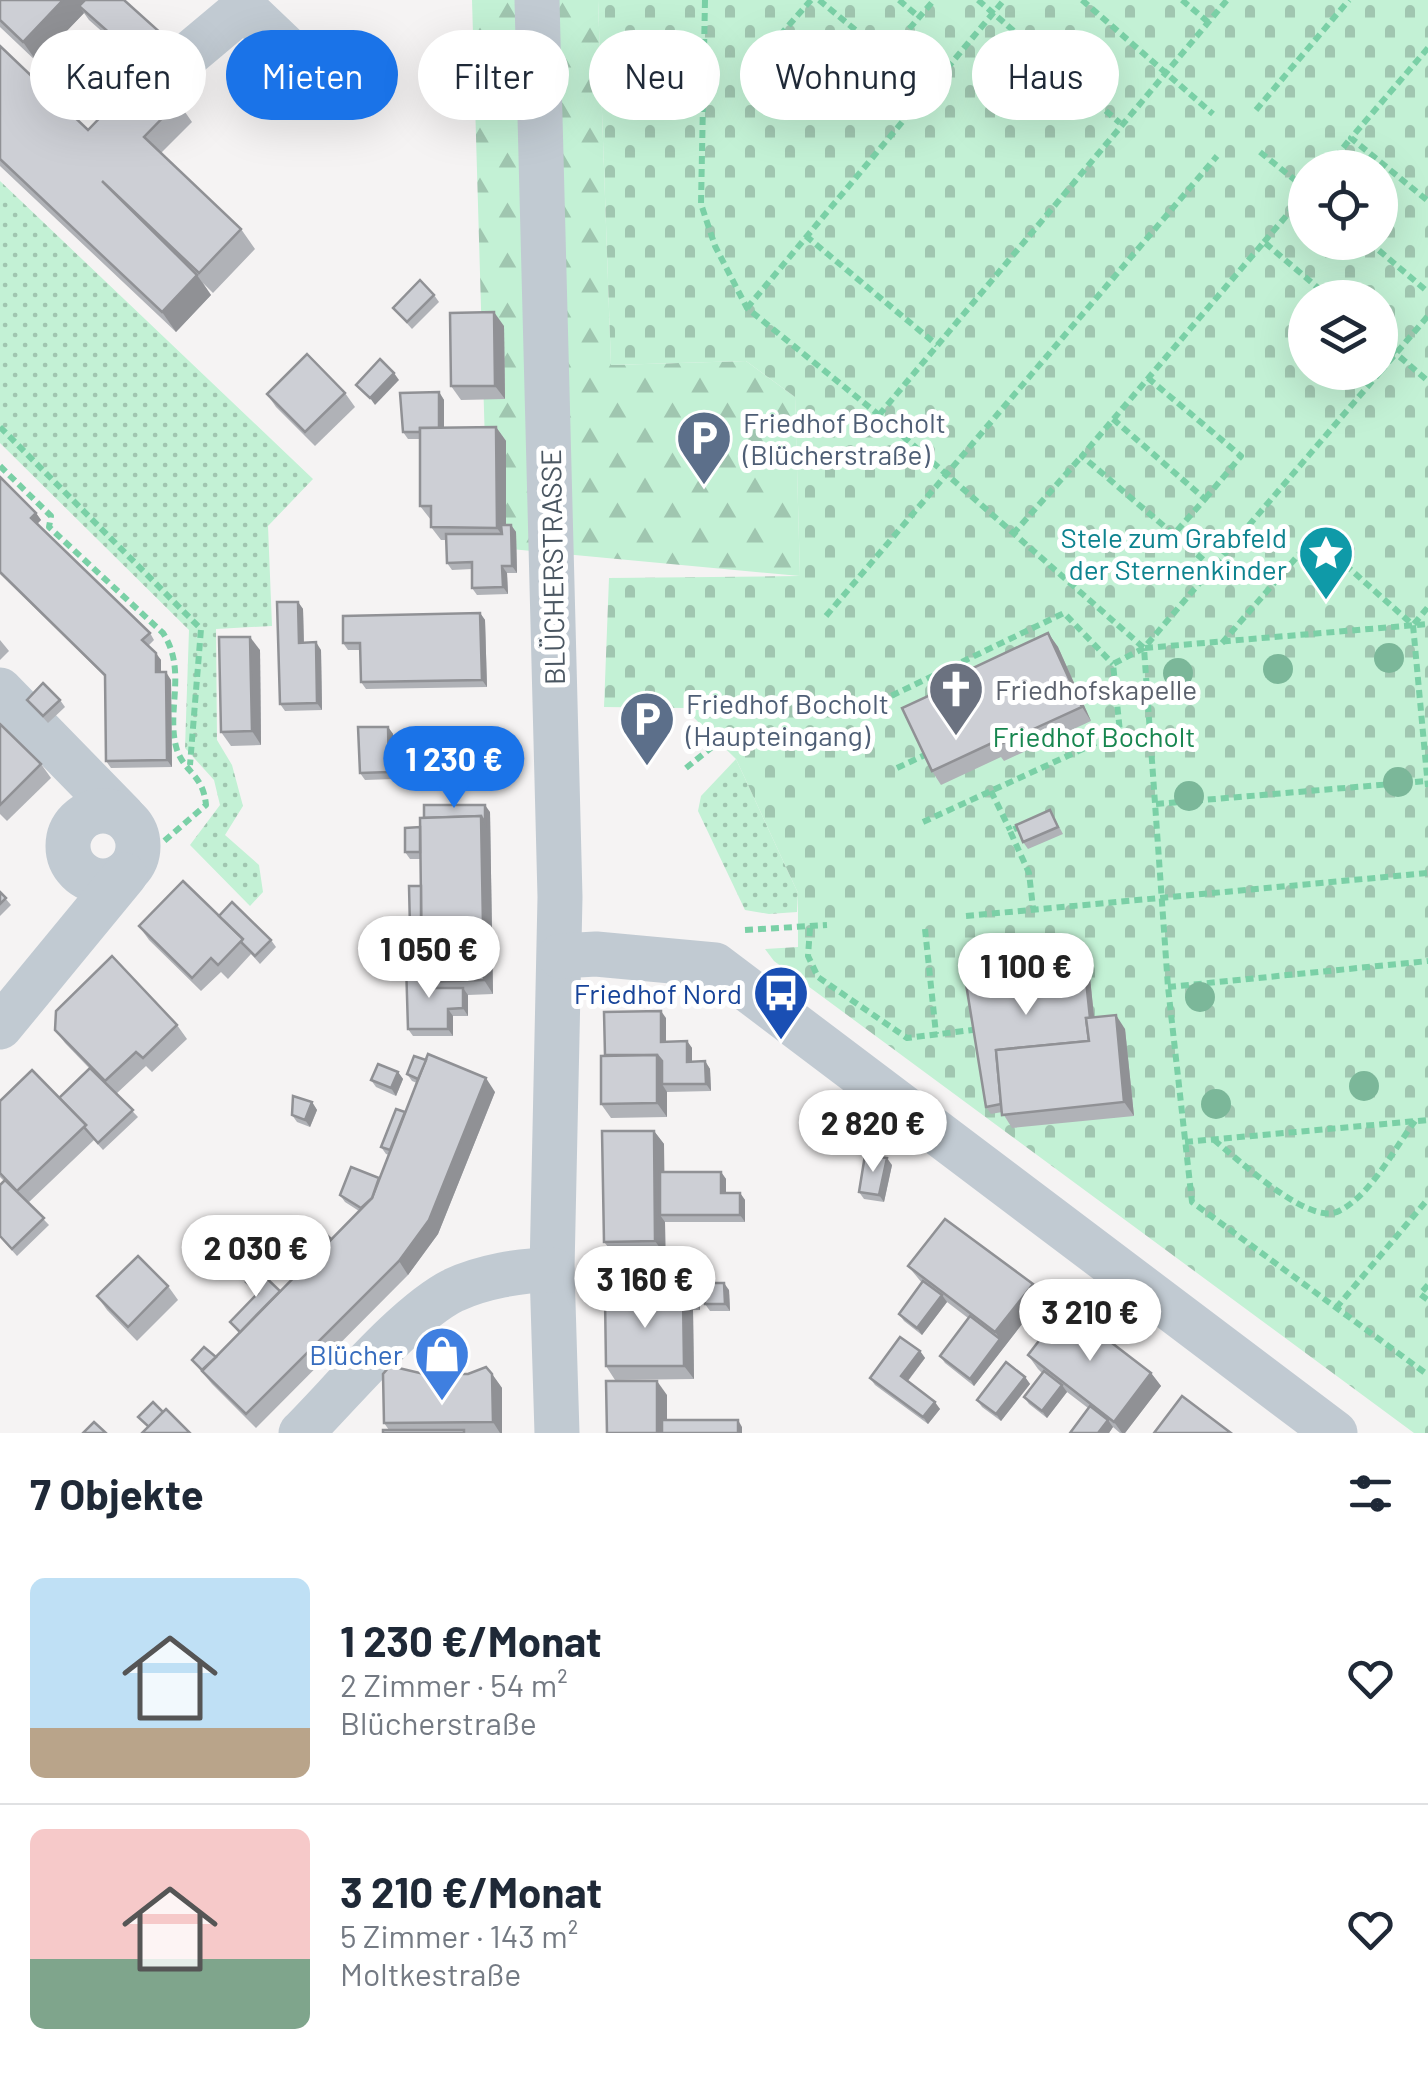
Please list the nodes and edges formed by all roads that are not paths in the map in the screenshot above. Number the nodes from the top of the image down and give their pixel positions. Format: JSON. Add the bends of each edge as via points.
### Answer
{"nodes":[{"id":1,"x":537,"y":0,"type":"edge"},
{"id":2,"x":267,"y":30,"type":"edge"},
{"id":3,"x":206,"y":40,"type":"edge"},
{"id":4,"x":0,"y":690,"type":"edge"},
{"id":5,"x":122,"y":816,"type":"junction"},
{"id":6,"x":125,"y":875,"type":"junction"},
{"id":7,"x":560,"y":956,"type":"junction"},
{"id":8,"x":0,"y":1027,"type":"edge"},
{"id":9,"x":552,"y":1270,"type":"junction"},
{"id":10,"x":301,"y":1433,"type":"edge"},
{"id":11,"x":557,"y":1433,"type":"edge"},
{"id":12,"x":1336,"y":1433,"type":"edge"}],
"edges":[{"from":1,"to":7,"type":"street","name":"BLÜCHERSTRASSE"},
{"from":2,"to":3,"type":"street","via":[[244,8]]},
{"from":4,"to":5,"type":"street"},
{"from":5,"to":6,"type":"street","via":[[138,839],[134,865]]},
{"from":5,"to":6,"type":"street","via":[[84,816],[68,844],[82,875],[103,882]]},
{"from":6,"to":8,"type":"street"},
{"from":7,"to":9,"type":"street","name":"BLÜCHERSTRASSE"},
{"from":7,"to":12,"type":"street","via":[[715,965]]},
{"from":9,"to":10,"type":"street","via":[[524,1270],[453,1290]]},
{"from":9,"to":11,"type":"street","name":"BLÜCHERSTRASSE"}]}
